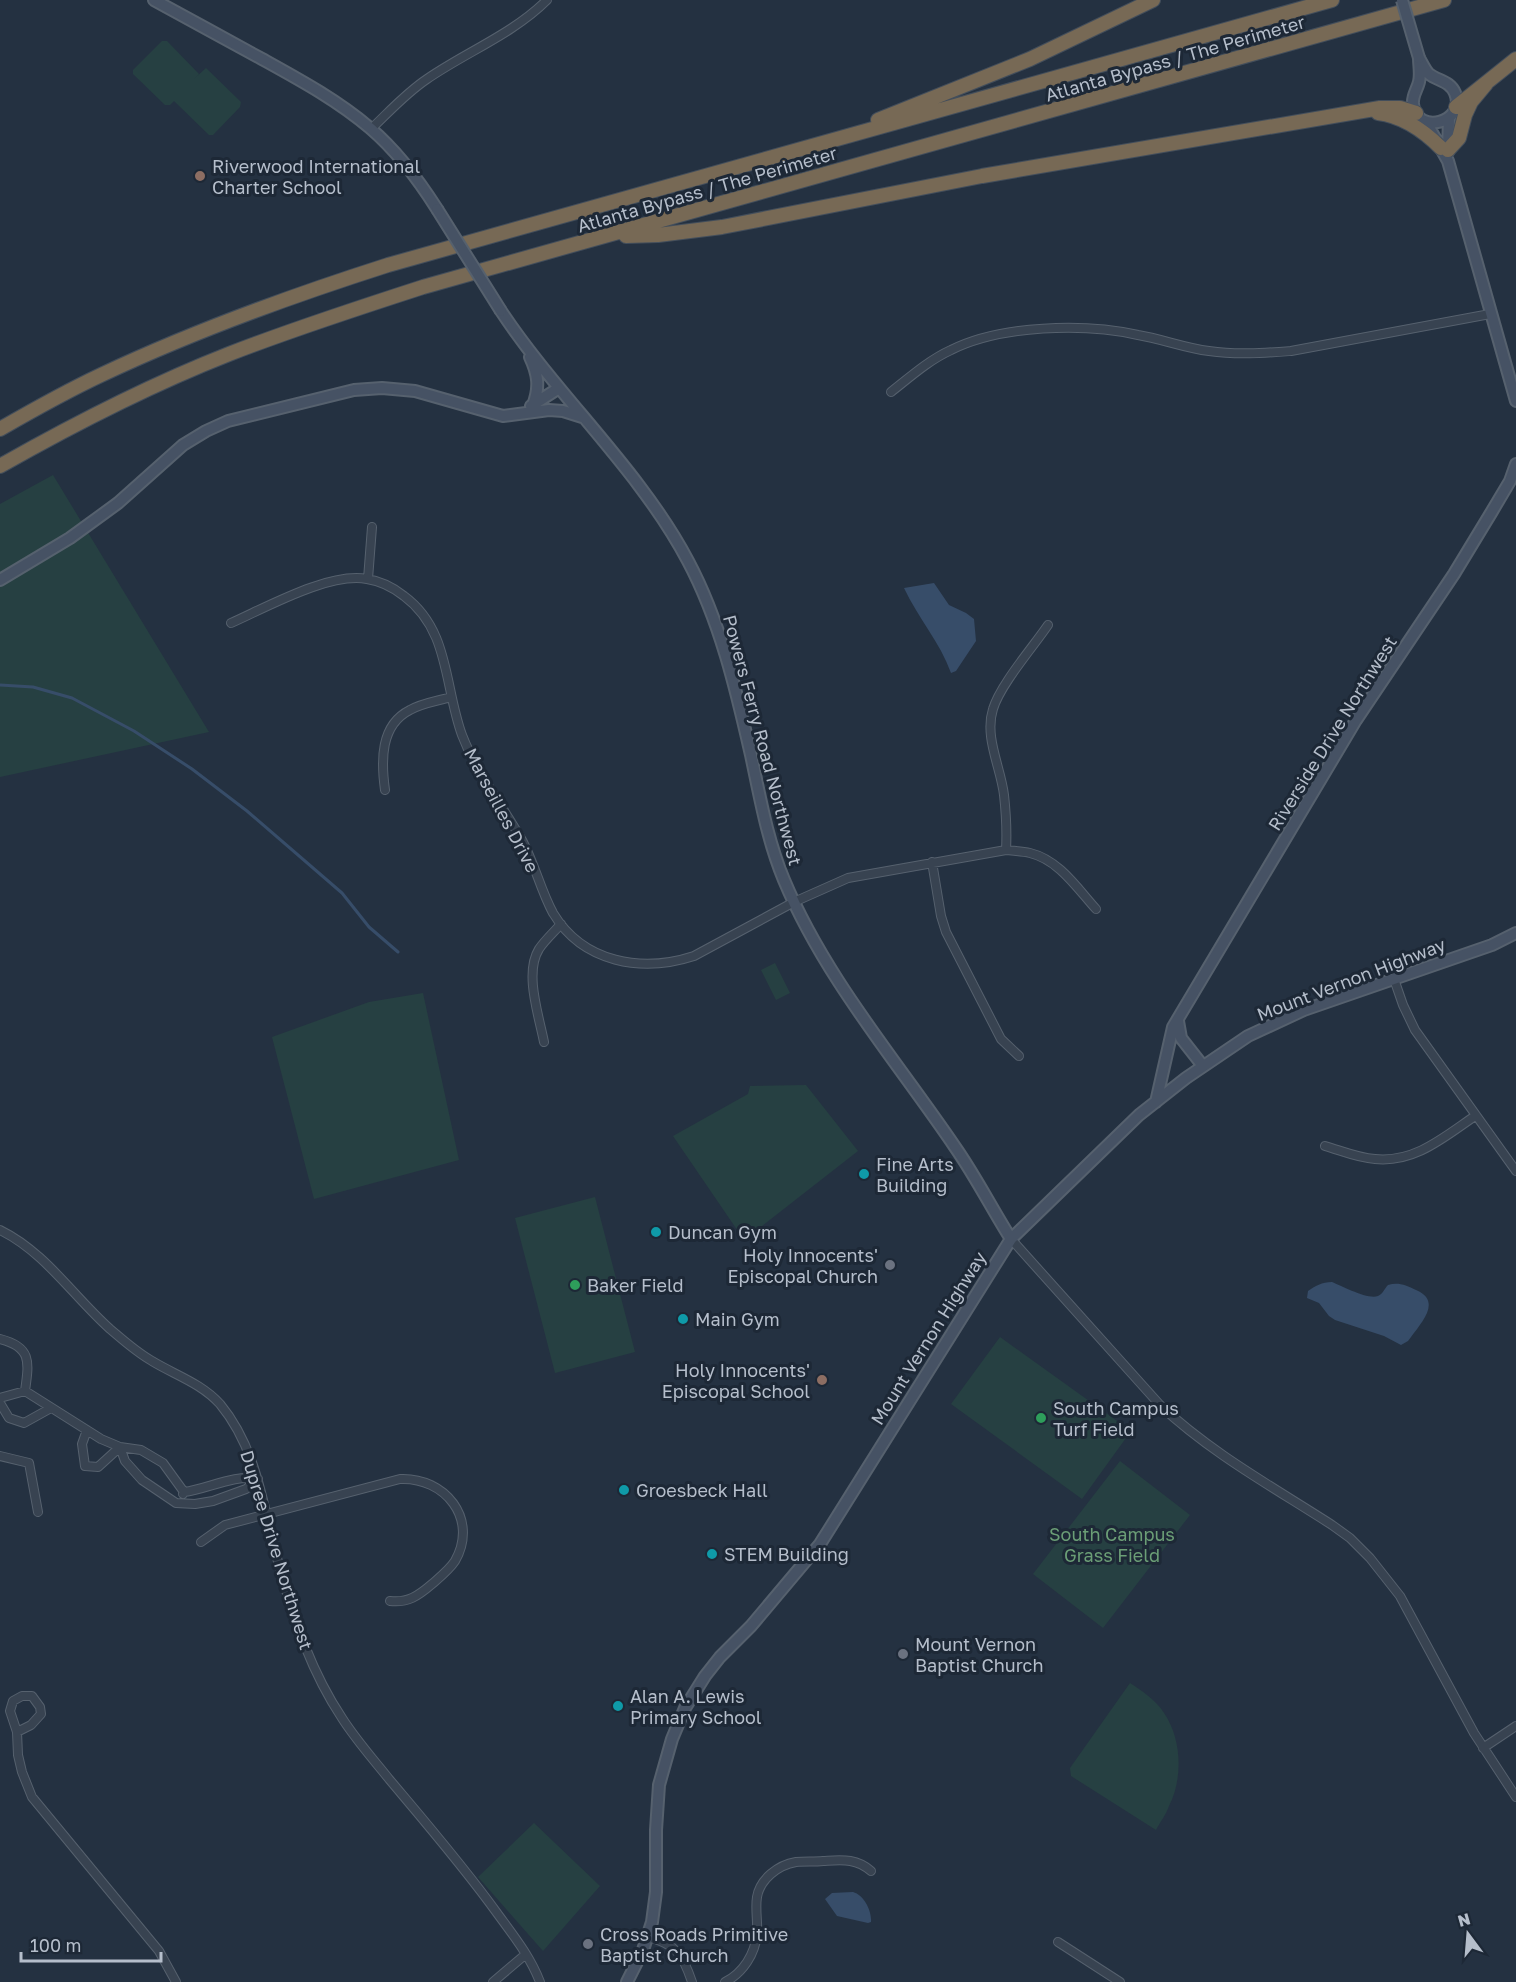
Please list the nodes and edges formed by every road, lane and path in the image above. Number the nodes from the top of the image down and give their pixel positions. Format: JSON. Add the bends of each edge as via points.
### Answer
{"nodes":[{"id":1,"x":154,"y":0,"type":"edge"},
{"id":2,"x":547,"y":0,"type":"edge"},
{"id":3,"x":1153,"y":0,"type":"edge"},
{"id":4,"x":1332,"y":0,"type":"edge"},
{"id":5,"x":1402,"y":0,"type":"edge"},
{"id":6,"x":1444,"y":0,"type":"edge"},
{"id":7,"x":1419,"y":58,"type":"junction"},
{"id":8,"x":1516,"y":59,"type":"edge"},
{"id":9,"x":1486,"y":84,"type":"junction"},
{"id":10,"x":1361,"y":111,"type":"junction"},
{"id":11,"x":1452,"y":112,"type":"junction"},
{"id":12,"x":1421,"y":118,"type":"junction"},
{"id":13,"x":371,"y":129,"type":"junction"},
{"id":14,"x":820,"y":144,"type":"junction"},
{"id":15,"x":1446,"y":153,"type":"junction"},
{"id":16,"x":606,"y":236,"type":"junction"},
{"id":17,"x":1490,"y":314,"type":"junction"},
{"id":18,"x":523,"y":343,"type":"junction"},
{"id":19,"x":559,"y":388,"type":"junction"},
{"id":20,"x":891,"y":392,"type":"dead end"},
{"id":21,"x":1516,"y":401,"type":"edge"},
{"id":22,"x":533,"y":405,"type":"junction"},
{"id":23,"x":515,"y":414,"type":"junction"},
{"id":24,"x":583,"y":417,"type":"junction"},
{"id":25,"x":0,"y":429,"type":"edge"},
{"id":26,"x":1516,"y":464,"type":"edge"},
{"id":27,"x":0,"y":466,"type":"edge"},
{"id":28,"x":372,"y":527,"type":"dead end"},
{"id":29,"x":368,"y":579,"type":"junction"},
{"id":30,"x":0,"y":580,"type":"edge"},
{"id":31,"x":231,"y":623,"type":"dead end"},
{"id":32,"x":1048,"y":625,"type":"dead end"},
{"id":33,"x":451,"y":697,"type":"junction"},
{"id":34,"x":385,"y":790,"type":"dead end"},
{"id":35,"x":1006,"y":850,"type":"junction"},
{"id":36,"x":932,"y":862,"type":"junction"},
{"id":37,"x":794,"y":902,"type":"junction"},
{"id":38,"x":1096,"y":909,"type":"dead end"},
{"id":39,"x":561,"y":924,"type":"junction"},
{"id":40,"x":1516,"y":933,"type":"edge"},
{"id":41,"x":1394,"y":979,"type":"junction"},
{"id":42,"x":1178,"y":1022,"type":"junction"},
{"id":43,"x":544,"y":1042,"type":"dead end"},
{"id":44,"x":1019,"y":1056,"type":"dead end"},
{"id":45,"x":1203,"y":1066,"type":"junction"},
{"id":46,"x":1155,"y":1102,"type":"junction"},
{"id":47,"x":1475,"y":1116,"type":"junction"},
{"id":48,"x":1325,"y":1146,"type":"dead end"},
{"id":49,"x":1516,"y":1171,"type":"edge"},
{"id":50,"x":0,"y":1230,"type":"edge"},
{"id":51,"x":1011,"y":1239,"type":"junction"},
{"id":52,"x":0,"y":1339,"type":"edge"},
{"id":53,"x":25,"y":1391,"type":"junction"},
{"id":54,"x":0,"y":1398,"type":"edge"},
{"id":55,"x":0,"y":1404,"type":"edge"},
{"id":56,"x":51,"y":1408,"type":"junction"},
{"id":57,"x":87,"y":1431,"type":"junction"},
{"id":58,"x":120,"y":1447,"type":"junction"},
{"id":59,"x":0,"y":1456,"type":"edge"},
{"id":60,"x":258,"y":1479,"type":"junction"},
{"id":61,"x":184,"y":1492,"type":"junction"},
{"id":62,"x":176,"y":1503,"type":"junction"},
{"id":63,"x":38,"y":1512,"type":"dead end"},
{"id":64,"x":266,"y":1513,"type":"junction"},
{"id":65,"x":201,"y":1542,"type":"dead end"},
{"id":66,"x":390,"y":1600,"type":"dead end"},
{"id":67,"x":1516,"y":1726,"type":"edge"},
{"id":68,"x":17,"y":1732,"type":"junction"},
{"id":69,"x":1483,"y":1748,"type":"junction"},
{"id":70,"x":1516,"y":1797,"type":"edge"},
{"id":71,"x":871,"y":1871,"type":"dead end"},
{"id":72,"x":648,"y":1937,"type":"junction"},
{"id":73,"x":1058,"y":1942,"type":"dead end"},
{"id":74,"x":526,"y":1954,"type":"junction"},
{"id":75,"x":176,"y":1982,"type":"edge"},
{"id":76,"x":493,"y":1982,"type":"edge"},
{"id":77,"x":540,"y":1982,"type":"edge"},
{"id":78,"x":627,"y":1982,"type":"edge"},
{"id":79,"x":692,"y":1982,"type":"edge"},
{"id":80,"x":725,"y":1982,"type":"edge"},
{"id":81,"x":1120,"y":1982,"type":"edge"}],
"edges":[{"from":1,"to":13,"type":"street","via":[[301,80]]},
{"from":2,"to":13,"type":"street","via":[[522,21],[427,79]]},
{"from":3,"to":14,"type":"highway","via":[[1030,59]]},
{"from":4,"to":14,"type":"highway","name":"Atlanta Bypass / The Perimeter"},
{"from":5,"to":7,"type":"street","bridge":true},
{"from":6,"to":16,"type":"highway","name":"Atlanta Bypass / The Perimeter"},
{"from":7,"to":11,"type":"street","via":[[1430,74],[1452,87],[1456,99]]},
{"from":7,"to":12,"type":"street","via":[[1419,82],[1412,102]]},
{"from":8,"to":9,"type":"highway"},
{"from":9,"to":11,"type":"highway"},
{"from":9,"to":15,"type":"highway","via":[[1471,102],[1459,138]]},
{"from":10,"to":12,"type":"highway","via":[[1400,108]]},
{"from":10,"to":15,"type":"highway","via":[[1384,114],[1416,126]]},
{"from":10,"to":16,"type":"highway","via":[[982,176],[722,227],[658,235]]},
{"from":11,"to":12,"type":"street","via":[[1437,123]]},
{"from":11,"to":15,"type":"street"},
{"from":12,"to":15,"type":"street"},
{"from":13,"to":18,"type":"street","bridge":true,"via":[[410,170]]},
{"from":14,"to":25,"type":"highway","name":"Atlanta Bypass / The Perimeter","via":[[316,288],[100,375]]},
{"from":15,"to":17,"type":"street"},
{"from":16,"to":27,"type":"highway","name":"Atlanta Bypass / The Perimeter","via":[[328,317],[228,354],[121,402]]},
{"from":17,"to":20,"type":"street","via":[[1258,354],[1207,351],[1137,334],[1090,328],[998,334],[949,350]]},
{"from":17,"to":21,"type":"street"},
{"from":18,"to":19,"type":"street","name":"Powers Ferry Road Northwest"},
{"from":18,"to":22,"type":"street","via":[[538,380]]},
{"from":19,"to":22,"type":"street"},
{"from":19,"to":24,"type":"street","name":"Powers Ferry Road Northwest"},
{"from":22,"to":23,"type":"street"},
{"from":23,"to":24,"type":"street","via":[[556,410]]},
{"from":23,"to":30,"type":"street","via":[[503,416],[415,391],[382,388],[354,390],[228,421],[183,445],[118,503],[70,538]]},
{"from":24,"to":37,"type":"street","name":"Powers Ferry Road Northwest","via":[[656,509],[711,607],[739,703],[769,838]]},
{"from":26,"to":42,"type":"street","name":"Riverside Drive Northwest","via":[[1485,523],[1356,720]]},
{"from":28,"to":29,"type":"street"},
{"from":29,"to":31,"type":"street","via":[[348,577],[323,583]]},
{"from":29,"to":33,"type":"street","name":"Marseilles Drive","via":[[398,591],[425,616],[440,644]]},
{"from":32,"to":35,"type":"street","via":[[999,695],[991,717],[1004,794]]},
{"from":33,"to":34,"type":"street","via":[[411,709],[393,725],[382,754]]},
{"from":33,"to":39,"type":"street","name":"Marseilles Drive","via":[[471,756],[531,857]]},
{"from":35,"to":36,"type":"street","name":"Marseilles Drive"},
{"from":35,"to":38,"type":"street","name":"Marseilles Drive","via":[[1030,853],[1051,863]]},
{"from":36,"to":37,"type":"street","name":"Marseilles Drive","via":[[848,878]]},
{"from":36,"to":44,"type":"street","via":[[946,932],[1001,1039]]},
{"from":37,"to":39,"type":"street","name":"Marseilles Drive","via":[[694,956],[657,965],[603,956],[579,942]]},
{"from":37,"to":51,"type":"street","name":"Powers Ferry Road Northwest","via":[[842,987],[956,1148]]},
{"from":39,"to":43,"type":"street","via":[[540,948],[533,967]]},
{"from":40,"to":41,"type":"street","name":"Mount Vernon Highway"},
{"from":41,"to":45,"type":"street","name":"Mount Vernon Highway","via":[[1282,1019]]},
{"from":41,"to":47,"type":"street","via":[[1415,1030]]},
{"from":42,"to":45,"type":"street","via":[[1181,1038]]},
{"from":42,"to":46,"type":"street","name":"Riverside Drive Northwest","via":[[1173,1027]]},
{"from":45,"to":46,"type":"street","name":"Mount Vernon Highway"},
{"from":46,"to":51,"type":"street","name":"Mount Vernon Highway"},
{"from":47,"to":48,"type":"street","via":[[1428,1148],[1406,1157],[1375,1159]]},
{"from":47,"to":49,"type":"street"},
{"from":50,"to":60,"type":"street","name":"Dupree Drive Northwest","via":[[34,1252],[126,1343],[194,1382],[218,1402],[234,1422]]},
{"from":51,"to":69,"type":"street","via":[[1178,1421],[1209,1446],[1332,1525],[1370,1558],[1400,1596]]},
{"from":51,"to":72,"type":"street","name":"Mount Vernon Highway","via":[[820,1544],[720,1657],[685,1708],[659,1785],[656,1892]]},
{"from":52,"to":53,"type":"street","via":[[18,1345],[25,1353]]},
{"from":53,"to":54,"type":"street"},
{"from":53,"to":56,"type":"street"},
{"from":55,"to":56,"type":"street","via":[[9,1418],[24,1423]]},
{"from":56,"to":57,"type":"street"},
{"from":57,"to":58,"type":"street"},
{"from":57,"to":58,"type":"street","via":[[82,1444],[85,1466],[98,1467]]},
{"from":58,"to":61,"type":"street","via":[[141,1450],[163,1463]]},
{"from":58,"to":62,"type":"street","via":[[125,1461],[142,1480]]},
{"from":59,"to":63,"type":"street","via":[[29,1463]]},
{"from":60,"to":61,"type":"street","via":[[246,1476]]},
{"from":60,"to":62,"type":"street","via":[[246,1489],[213,1501]]},
{"from":60,"to":64,"type":"street","name":"Dupree Drive Northwest"},
{"from":61,"to":62,"type":"street"},
{"from":64,"to":65,"type":"street","via":[[225,1524]]},
{"from":64,"to":66,"type":"street","via":[[400,1479],[421,1480],[439,1488],[452,1501],[460,1518],[462,1537],[458,1554],[448,1570],[419,1596],[405,1601]]},
{"from":64,"to":74,"type":"street","name":"Dupree Drive Northwest","via":[[302,1642],[331,1701]]},
{"from":67,"to":69,"type":"street"},
{"from":68,"to":68,"type":"street","via":[[41,1714],[32,1696],[13,1701],[10,1711]]},
{"from":68,"to":75,"type":"street","via":[[18,1755],[32,1797],[159,1951]]},
{"from":69,"to":70,"type":"street"},
{"from":71,"to":80,"type":"street","via":[[851,1860],[795,1862],[775,1870],[757,1896],[754,1949],[740,1972]]},
{"from":72,"to":78,"type":"street","name":"Mount Vernon Highway"},
{"from":72,"to":79,"type":"street","via":[[674,1948],[686,1964]]},
{"from":73,"to":81,"type":"street"},
{"from":74,"to":76,"type":"street"},
{"from":74,"to":77,"type":"street","name":"Dupree Drive Northwest"}]}
